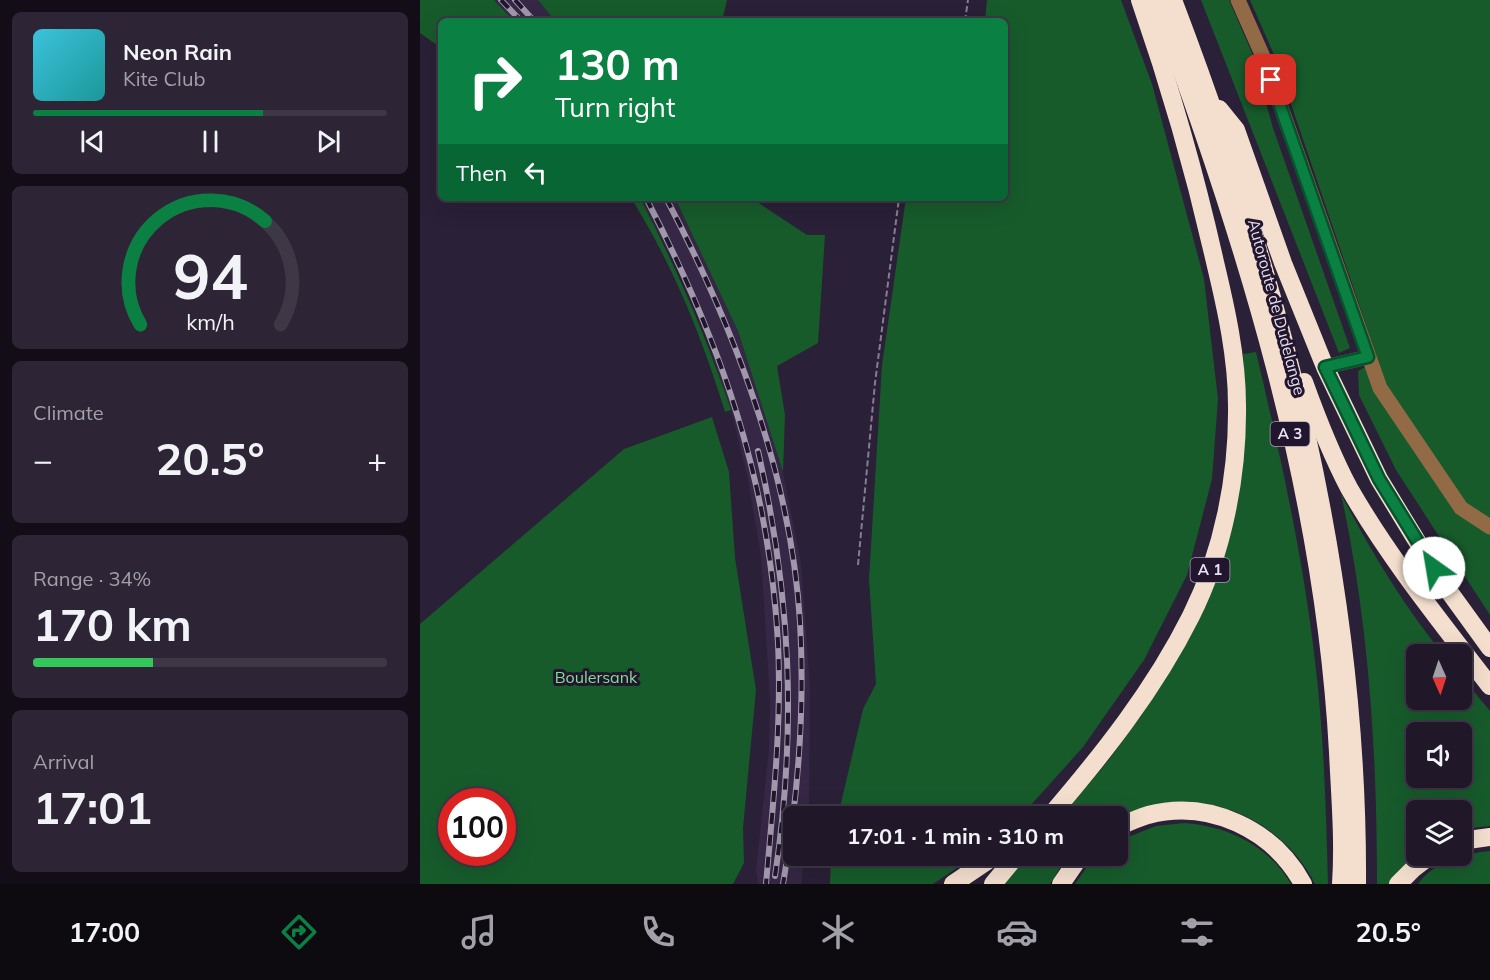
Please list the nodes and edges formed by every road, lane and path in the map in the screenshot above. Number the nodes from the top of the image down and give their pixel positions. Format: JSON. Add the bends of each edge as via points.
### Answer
{"nodes":[{"id":1,"x":968,"y":0,"type":"edge"},
{"id":2,"x":1140,"y":0,"type":"edge"},
{"id":3,"x":1156,"y":0,"type":"edge"},
{"id":4,"x":1173,"y":0,"type":"edge"},
{"id":5,"x":1238,"y":0,"type":"edge"},
{"id":6,"x":965,"y":18,"type":"edge"},
{"id":7,"x":1211,"y":100,"type":"junction"},
{"id":8,"x":899,"y":201,"type":"edge"},
{"id":9,"x":1258,"y":242,"type":"junction"},
{"id":10,"x":1368,"y":357,"type":"junction"},
{"id":11,"x":1325,"y":367,"type":"junction"},
{"id":12,"x":1490,"y":527,"type":"edge"},
{"id":13,"x":858,"y":565,"type":"dead end"},
{"id":14,"x":1490,"y":648,"type":"edge"},
{"id":15,"x":1490,"y":686,"type":"edge"},
{"id":16,"x":1058,"y":806,"type":"edge"},
{"id":17,"x":1128,"y":823,"type":"edge"},
{"id":18,"x":1490,"y":837,"type":"edge"},
{"id":19,"x":1472,"y":839,"type":"edge"},
{"id":20,"x":980,"y":866,"type":"edge"},
{"id":21,"x":1008,"y":866,"type":"edge"},
{"id":22,"x":1074,"y":866,"type":"edge"},
{"id":23,"x":1416,"y":866,"type":"edge"},
{"id":24,"x":953,"y":884,"type":"edge"},
{"id":25,"x":993,"y":884,"type":"edge"},
{"id":26,"x":1061,"y":884,"type":"edge"},
{"id":27,"x":1303,"y":884,"type":"edge"},
{"id":28,"x":1341,"y":884,"type":"edge"},
{"id":29,"x":1357,"y":884,"type":"edge"},
{"id":30,"x":1398,"y":884,"type":"edge"}],
"edges":[{"from":1,"to":6,"type":"path"},
{"from":2,"to":16,"type":"highway","number":"A 1","via":[[1191,163],[1227,316],[1238,404],[1234,471],[1225,520],[1192,615],[1132,714]]},
{"from":3,"to":28,"type":"highway","name":"Autoroute de Dudelange","number":"A 3","via":[[1209,146],[1266,328],[1311,524],[1334,683]]},
{"from":4,"to":7,"type":"highway","name":"Autoroute de Dudelange","number":"A 3"},
{"from":5,"to":10,"type":"street","via":[[1264,59]]},
{"from":7,"to":9,"type":"highway","name":"Autoroute de Dudelange","number":"A 3"},
{"from":7,"to":11,"type":"highway","number":"A 3","via":[[1236,130]]},
{"from":8,"to":13,"type":"path","via":[[875,383]]},
{"from":9,"to":15,"type":"highway","number":"A 3","via":[[1319,423],[1349,487],[1397,561]]},
{"from":9,"to":29,"type":"highway","name":"Autoroute de Dudelange","number":"A 3","via":[[1294,380],[1336,581],[1349,697],[1357,813]]},
{"from":10,"to":11,"type":"street"},
{"from":10,"to":12,"type":"street","via":[[1380,388],[1461,508]]},
{"from":11,"to":14,"type":"highway","number":"A 3","via":[[1379,479],[1440,579]]},
{"from":17,"to":27,"type":"highway","via":[[1148,815],[1183,810],[1216,815],[1244,825],[1268,840]]},
{"from":18,"to":19,"type":"highway"},
{"from":20,"to":24,"type":"highway"},
{"from":21,"to":25,"type":"highway"},
{"from":22,"to":26,"type":"highway"},
{"from":23,"to":30,"type":"highway"}]}
